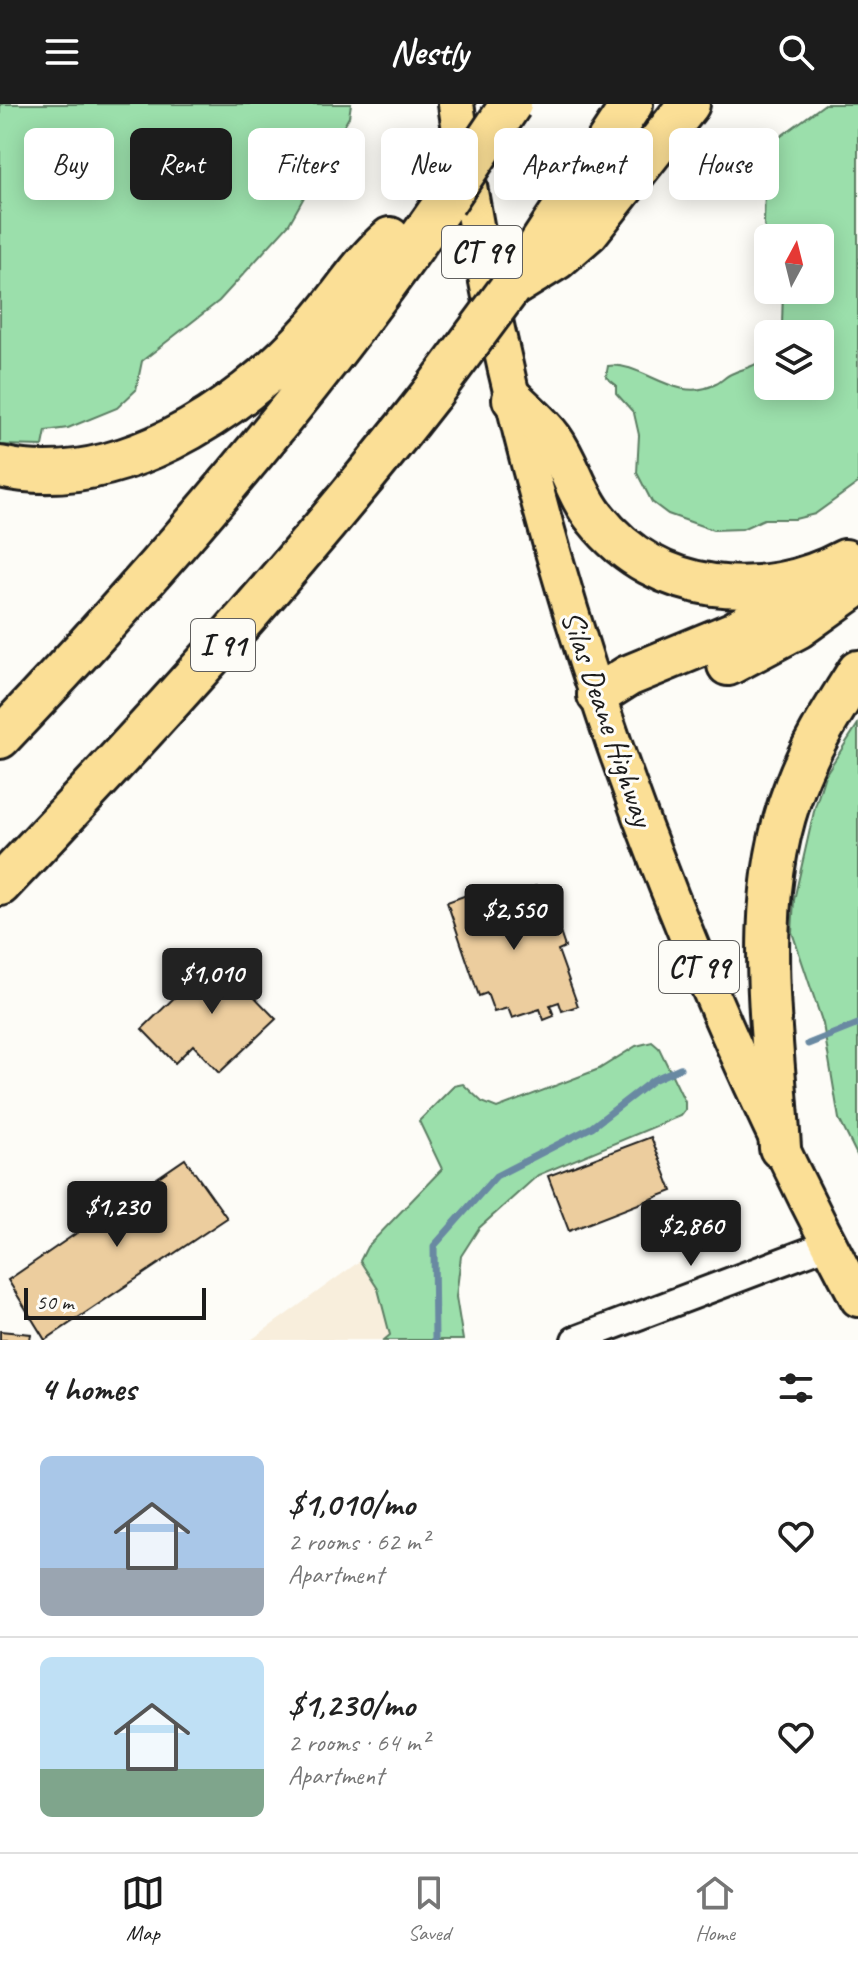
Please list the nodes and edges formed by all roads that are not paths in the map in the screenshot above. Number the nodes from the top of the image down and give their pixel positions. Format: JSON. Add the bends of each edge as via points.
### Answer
{"nodes":[{"id":1,"x":456,"y":104,"type":"edge"},
{"id":2,"x":511,"y":104,"type":"edge"},
{"id":3,"x":632,"y":104,"type":"edge"},
{"id":4,"x":689,"y":104,"type":"edge"},
{"id":5,"x":567,"y":229,"type":"junction"},
{"id":6,"x":398,"y":249,"type":"junction"},
{"id":7,"x":513,"y":399,"type":"junction"},
{"id":8,"x":0,"y":467,"type":"edge"},
{"id":9,"x":854,"y":565,"type":"edge"},
{"id":10,"x":858,"y":671,"type":"edge"},
{"id":11,"x":598,"y":695,"type":"junction"},
{"id":12,"x":0,"y":738,"type":"edge"},
{"id":13,"x":0,"y":885,"type":"edge"},
{"id":14,"x":780,"y":1148,"type":"junction"},
{"id":15,"x":829,"y":1244,"type":"junction"},
{"id":16,"x":858,"y":1299,"type":"edge"},
{"id":17,"x":575,"y":1340,"type":"edge"}],
"edges":[{"from":1,"to":7,"type":"main road","name":"Silas Deane Highway","number":"CT 99"},
{"from":2,"to":6,"type":"highway","bridge":true,"via":[[445,202]]},
{"from":3,"to":5,"type":"highway","number":"I 91"},
{"from":4,"to":5,"type":"highway","via":[[602,217]]},
{"from":5,"to":13,"type":"highway","number":"I 91","bridge":true,"via":[[510,288],[276,585]]},
{"from":6,"to":8,"type":"highway","via":[[284,358],[199,423],[141,451],[88,467],[40,472]]},
{"from":6,"to":12,"type":"highway","via":[[199,518]]},
{"from":7,"to":9,"type":"highway","via":[[553,440],[598,522],[666,572],[708,585],[756,588]]},
{"from":7,"to":11,"type":"main road","name":"Silas Deane Highway","number":"CT 99","via":[[555,561]]},
{"from":9,"to":11,"type":"highway","via":[[753,622],[628,676]]},
{"from":10,"to":14,"type":"highway","via":[[802,768],[775,860],[768,964]]},
{"from":11,"to":14,"type":"main road","name":"Silas Deane Highway","number":"CT 99","via":[[707,988]]},
{"from":14,"to":15,"type":"main road","name":"Silas Deane Highway","number":"CT 99"},
{"from":15,"to":16,"type":"main road","name":"Silas Deane Highway","number":"CT 99"},
{"from":15,"to":17,"type":"street"}]}
